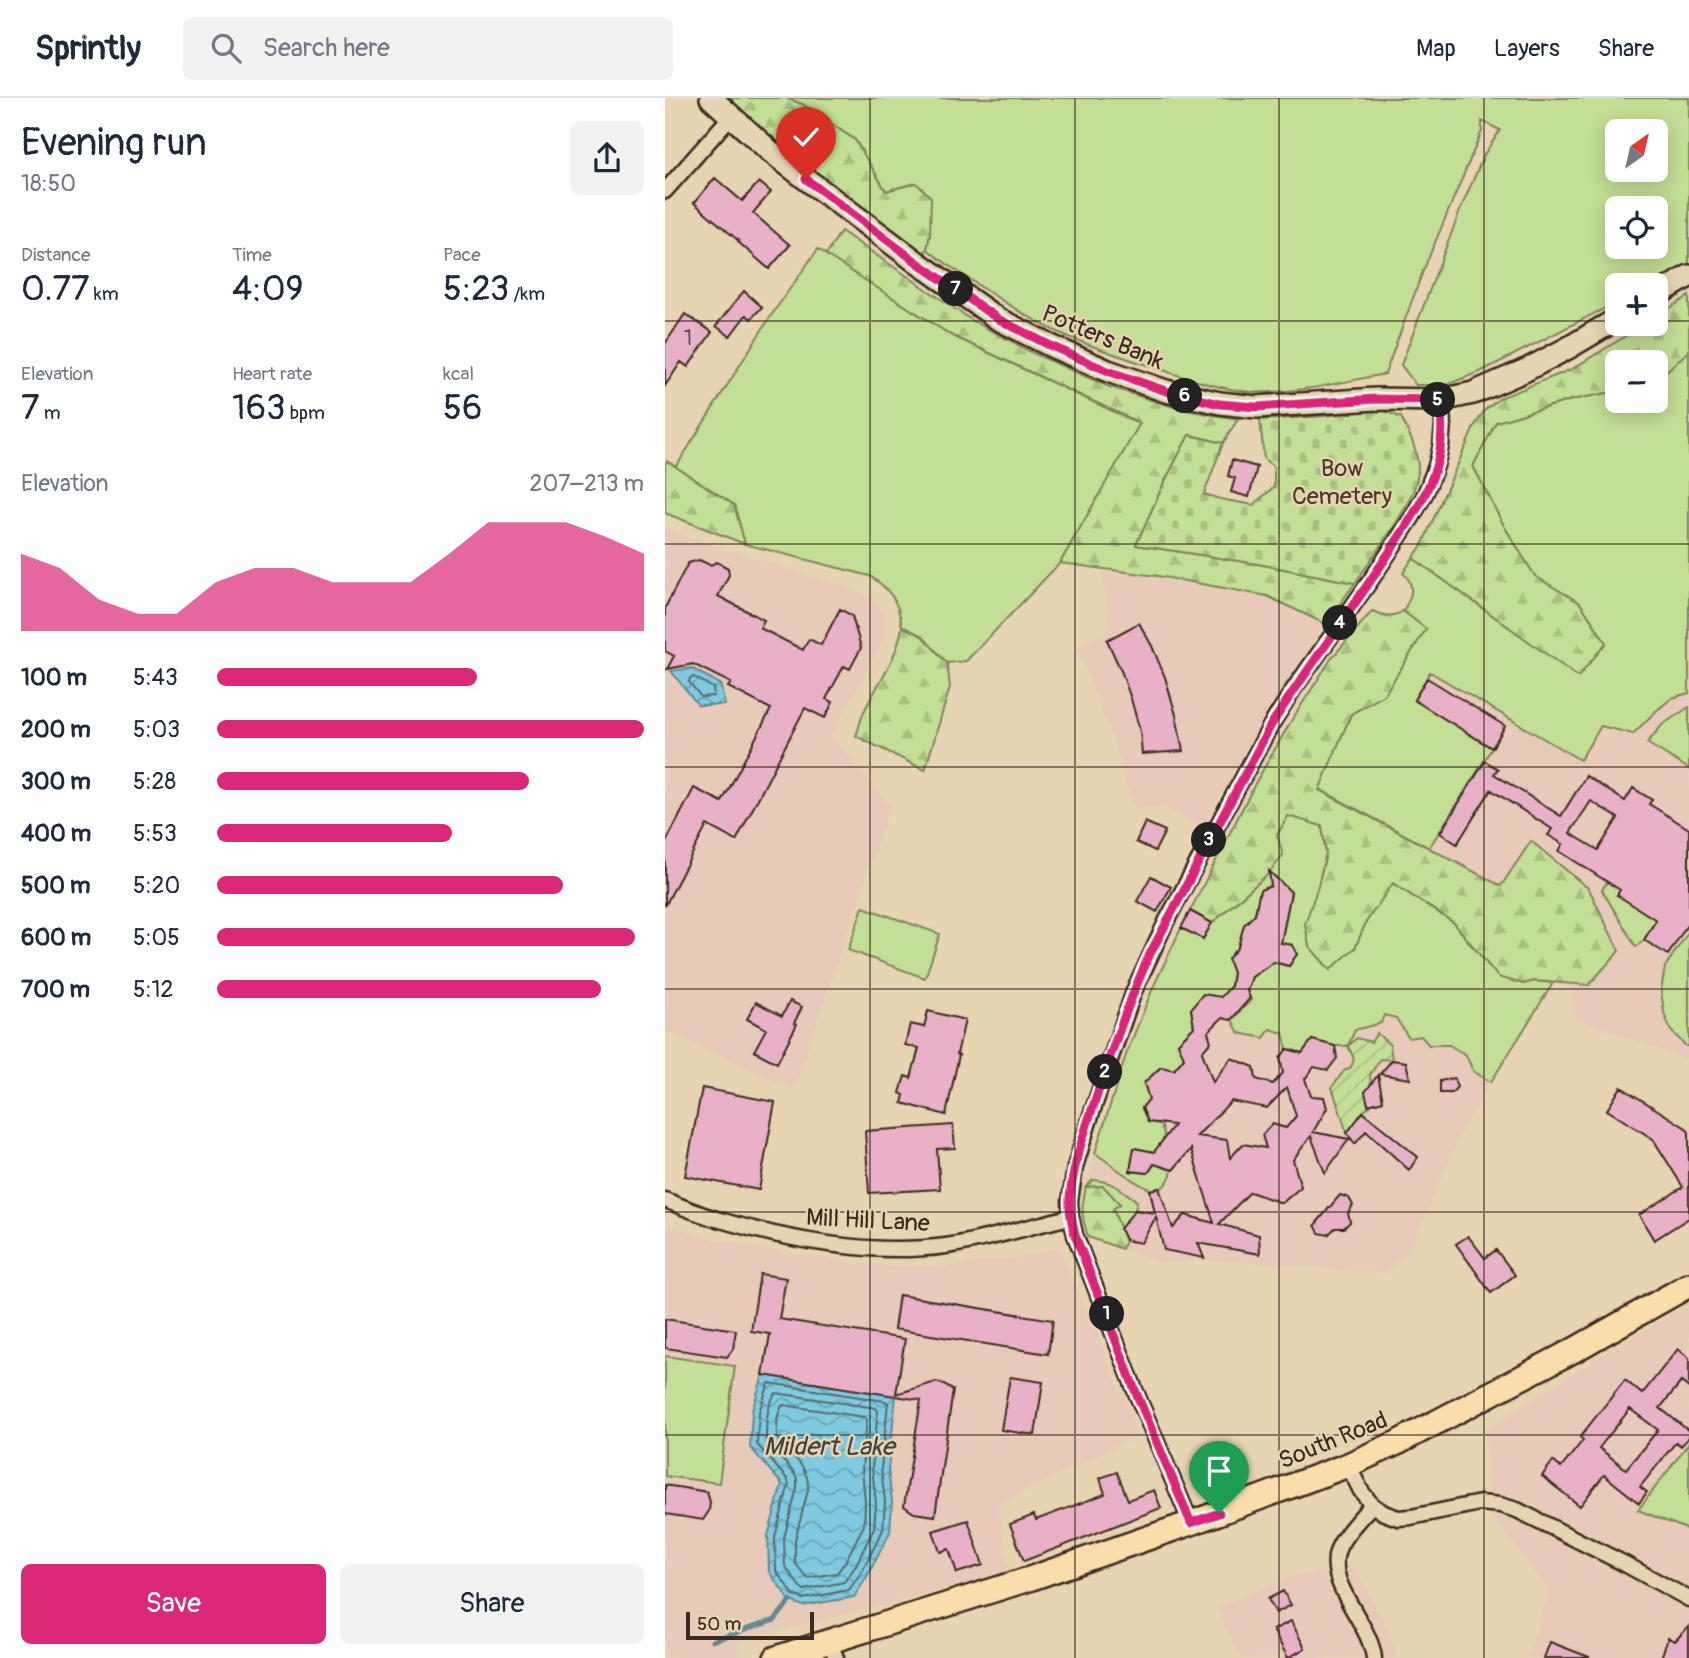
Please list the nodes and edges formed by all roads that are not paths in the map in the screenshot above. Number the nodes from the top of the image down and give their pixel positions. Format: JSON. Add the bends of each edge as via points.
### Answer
{"nodes":[{"id":1,"x":711,"y":98,"type":"edge"},
{"id":2,"x":731,"y":116,"type":"junction"},
{"id":3,"x":665,"y":191,"type":"edge"},
{"id":4,"x":1689,"y":276,"type":"edge"},
{"id":5,"x":1668,"y":288,"type":"edge"},
{"id":6,"x":1605,"y":326,"type":"edge"},
{"id":7,"x":1441,"y":400,"type":"junction"},
{"id":8,"x":665,"y":1199,"type":"edge"},
{"id":9,"x":1071,"y":1217,"type":"junction"},
{"id":10,"x":1689,"y":1285,"type":"edge"},
{"id":11,"x":1347,"y":1465,"type":"junction"},
{"id":12,"x":1372,"y":1505,"type":"junction"},
{"id":13,"x":1191,"y":1523,"type":"junction"},
{"id":14,"x":1689,"y":1599,"type":"edge"},
{"id":15,"x":833,"y":1649,"type":"edge"},
{"id":16,"x":776,"y":1658,"type":"edge"},
{"id":17,"x":1374,"y":1658,"type":"edge"}],
"edges":[{"from":1,"to":2,"type":"street","name":"Potters Bank"},
{"from":2,"to":3,"type":"street"},
{"from":2,"to":7,"type":"street","name":"Potters Bank","via":[[844,208],[998,319],[1108,371],[1220,404],[1256,407]]},
{"from":4,"to":5,"type":"street"},
{"from":6,"to":7,"type":"street","name":"Potters Bank","via":[[1473,394]]},
{"from":7,"to":9,"type":"street","via":[[1441,446],[1426,492],[1271,725],[1133,991],[1088,1123],[1072,1186]]},
{"from":8,"to":9,"type":"street","name":"Mill Hill Lane","via":[[717,1220],[789,1238],[853,1247],[946,1246]]},
{"from":9,"to":13,"type":"street","via":[[1083,1258]]},
{"from":10,"to":11,"type":"main road","name":"South Road","via":[[1564,1356]]},
{"from":11,"to":12,"type":"street"},
{"from":11,"to":13,"type":"main road","name":"South Road"},
{"from":12,"to":14,"type":"street","via":[[1398,1518],[1481,1503],[1517,1510]]},
{"from":12,"to":17,"type":"street","via":[[1339,1545],[1335,1566],[1343,1594],[1369,1637]]},
{"from":13,"to":15,"type":"main road","name":"South Road"},
{"from":15,"to":16,"type":"main road","name":"South Road"}]}
